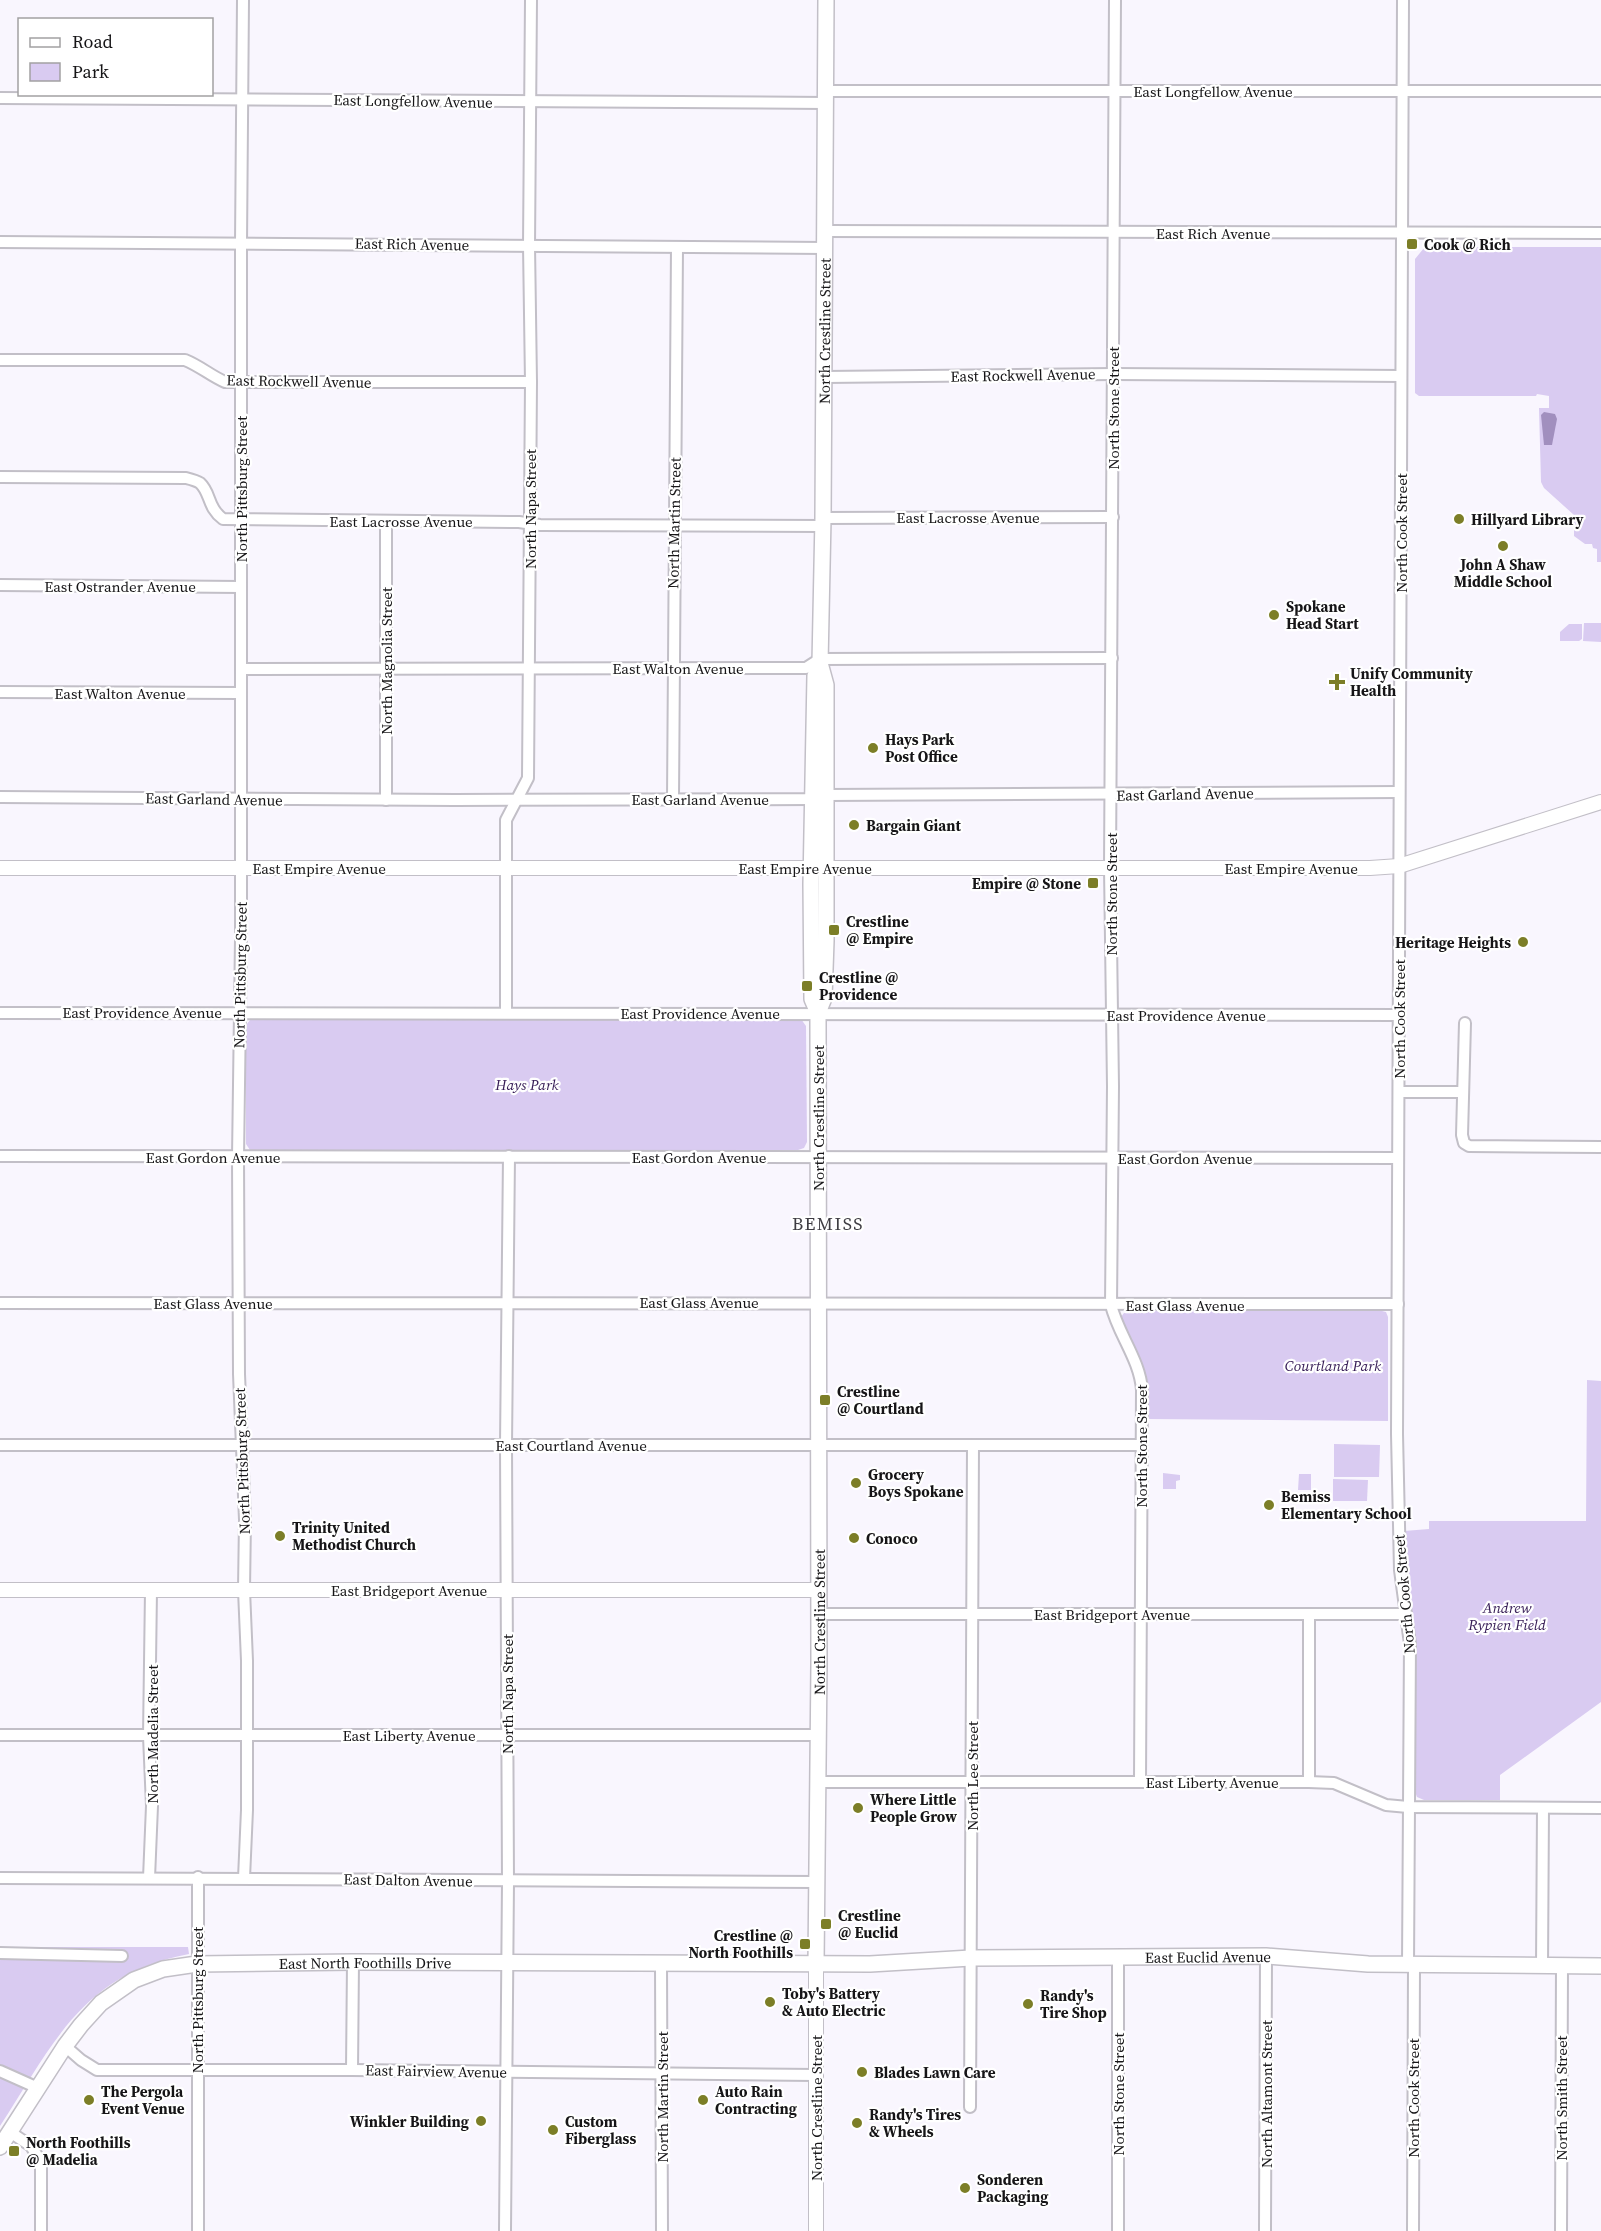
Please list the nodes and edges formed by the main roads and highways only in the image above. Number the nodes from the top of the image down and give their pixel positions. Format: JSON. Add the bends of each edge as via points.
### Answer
{"nodes":[{"id":1,"x":826,"y":0,"type":"edge"},
{"id":2,"x":816,"y":1964,"type":"junction"},
{"id":3,"x":1601,"y":1966,"type":"edge"},
{"id":4,"x":0,"y":2147,"type":"edge"}],
"edges":[{"from":1,"to":2,"type":"main road","name":"North Crestline Street","via":[[820,661],[826,685],[819,797],[824,998],[818,1013]]},
{"from":2,"to":3,"type":"main road","name":"East Euclid Avenue","via":[[971,1958],[1266,1956],[1411,1965]]},
{"from":2,"to":4,"type":"main road","name":"East North Foothills Drive","via":[[353,1962],[197,1964],[163,1969],[134,1980],[101,2003],[65,2046]]}]}
